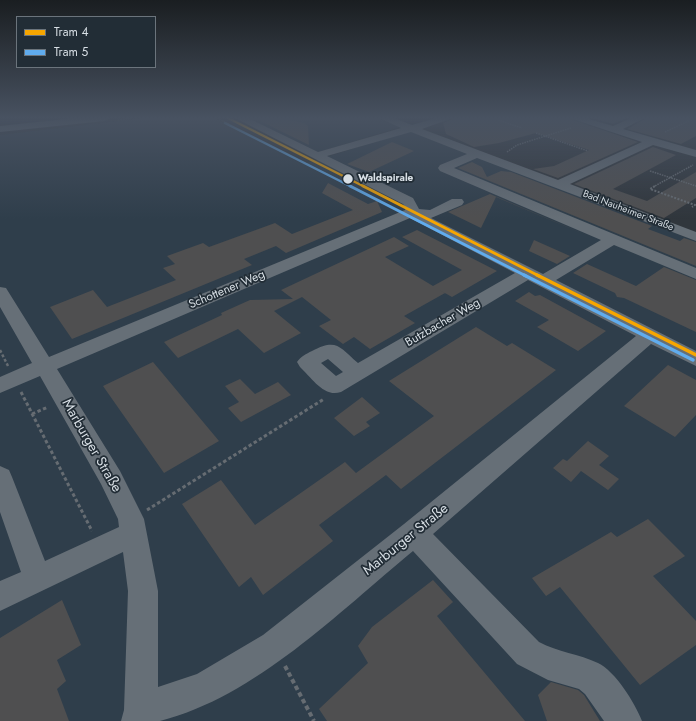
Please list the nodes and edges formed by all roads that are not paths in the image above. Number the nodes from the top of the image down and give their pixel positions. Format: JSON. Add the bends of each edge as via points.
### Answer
{"nodes":[{"id":1,"x":295,"y":152,"type":"edge"},
{"id":2,"x":306,"y":152,"type":"edge"},
{"id":3,"x":331,"y":152,"type":"edge"},
{"id":4,"x":474,"y":152,"type":"edge"},
{"id":5,"x":629,"y":152,"type":"edge"},
{"id":6,"x":478,"y":153,"type":"junction"},
{"id":7,"x":316,"y":156,"type":"junction"},
{"id":8,"x":568,"y":182,"type":"junction"},
{"id":9,"x":457,"y":202,"type":"dead end"},
{"id":10,"x":410,"y":213,"type":"junction"},
{"id":11,"x":696,"y":237,"type":"edge"},
{"id":12,"x":613,"y":239,"type":"junction"},
{"id":13,"x":696,"y":274,"type":"edge"},
{"id":14,"x":536,"y":277,"type":"junction"},
{"id":15,"x":0,"y":292,"type":"edge"},
{"id":16,"x":649,"y":335,"type":"junction"},
{"id":17,"x":696,"y":359,"type":"edge"},
{"id":18,"x":44,"y":367,"type":"junction"},
{"id":19,"x":358,"y":373,"type":"junction"},
{"id":20,"x":7,"y":382,"type":"edge"},
{"id":21,"x":0,"y":477,"type":"edge"},
{"id":22,"x":132,"y":526,"type":"junction"},
{"id":23,"x":414,"y":533,"type":"junction"},
{"id":24,"x":38,"y":579,"type":"junction"},
{"id":25,"x":0,"y":596,"type":"edge"},
{"id":26,"x":140,"y":716,"type":"edge"},
{"id":27,"x":625,"y":721,"type":"edge"}],
"edges":[{"from":1,"to":10,"type":"street"},
{"from":2,"to":7,"type":"street"},
{"from":3,"to":7,"type":"street"},
{"from":4,"to":6,"type":"street","name":"Bad Nauheimer Straße"},
{"from":5,"to":8,"type":"street","name":"Bad Nauheimer Straße"},
{"from":6,"to":8,"type":"street","name":"Bad Nauheimer Straße"},
{"from":6,"to":12,"type":"street","via":[[444,168]]},
{"from":7,"to":10,"type":"street","via":[[408,201],[413,208]]},
{"from":8,"to":11,"type":"street","name":"Bad Nauheimer Straße"},
{"from":9,"to":10,"type":"street","via":[[432,214]]},
{"from":10,"to":14,"type":"street"},
{"from":10,"to":18,"type":"street","name":"Schottener Weg"},
{"from":12,"to":13,"type":"street"},
{"from":12,"to":14,"type":"street","name":"Butzbacher Weg","via":[[595,254]]},
{"from":14,"to":16,"type":"street"},
{"from":14,"to":19,"type":"street","name":"Butzbacher Weg"},
{"from":15,"to":18,"type":"street","name":"Marburger Straße"},
{"from":16,"to":17,"type":"street"},
{"from":16,"to":23,"type":"street","name":"Marburger Straße"},
{"from":18,"to":20,"type":"street","name":"Schottener Weg"},
{"from":18,"to":22,"type":"street","name":"Marburger Straße","via":[[114,483]]},
{"from":19,"to":19,"type":"street","name":"Butzbacher Weg","via":[[334,387],[307,362],[330,350]]},
{"from":21,"to":24,"type":"street"},
{"from":22,"to":24,"type":"street","via":[[101,549]]},
{"from":22,"to":26,"type":"street","name":"Marburger Straße","via":[[143,591]]},
{"from":23,"to":26,"type":"street","name":"Marburger Straße","via":[[274,646],[205,688]]},
{"from":23,"to":27,"type":"street","via":[[528,653],[548,664],[588,675],[597,682]]},
{"from":24,"to":25,"type":"street"}]}
